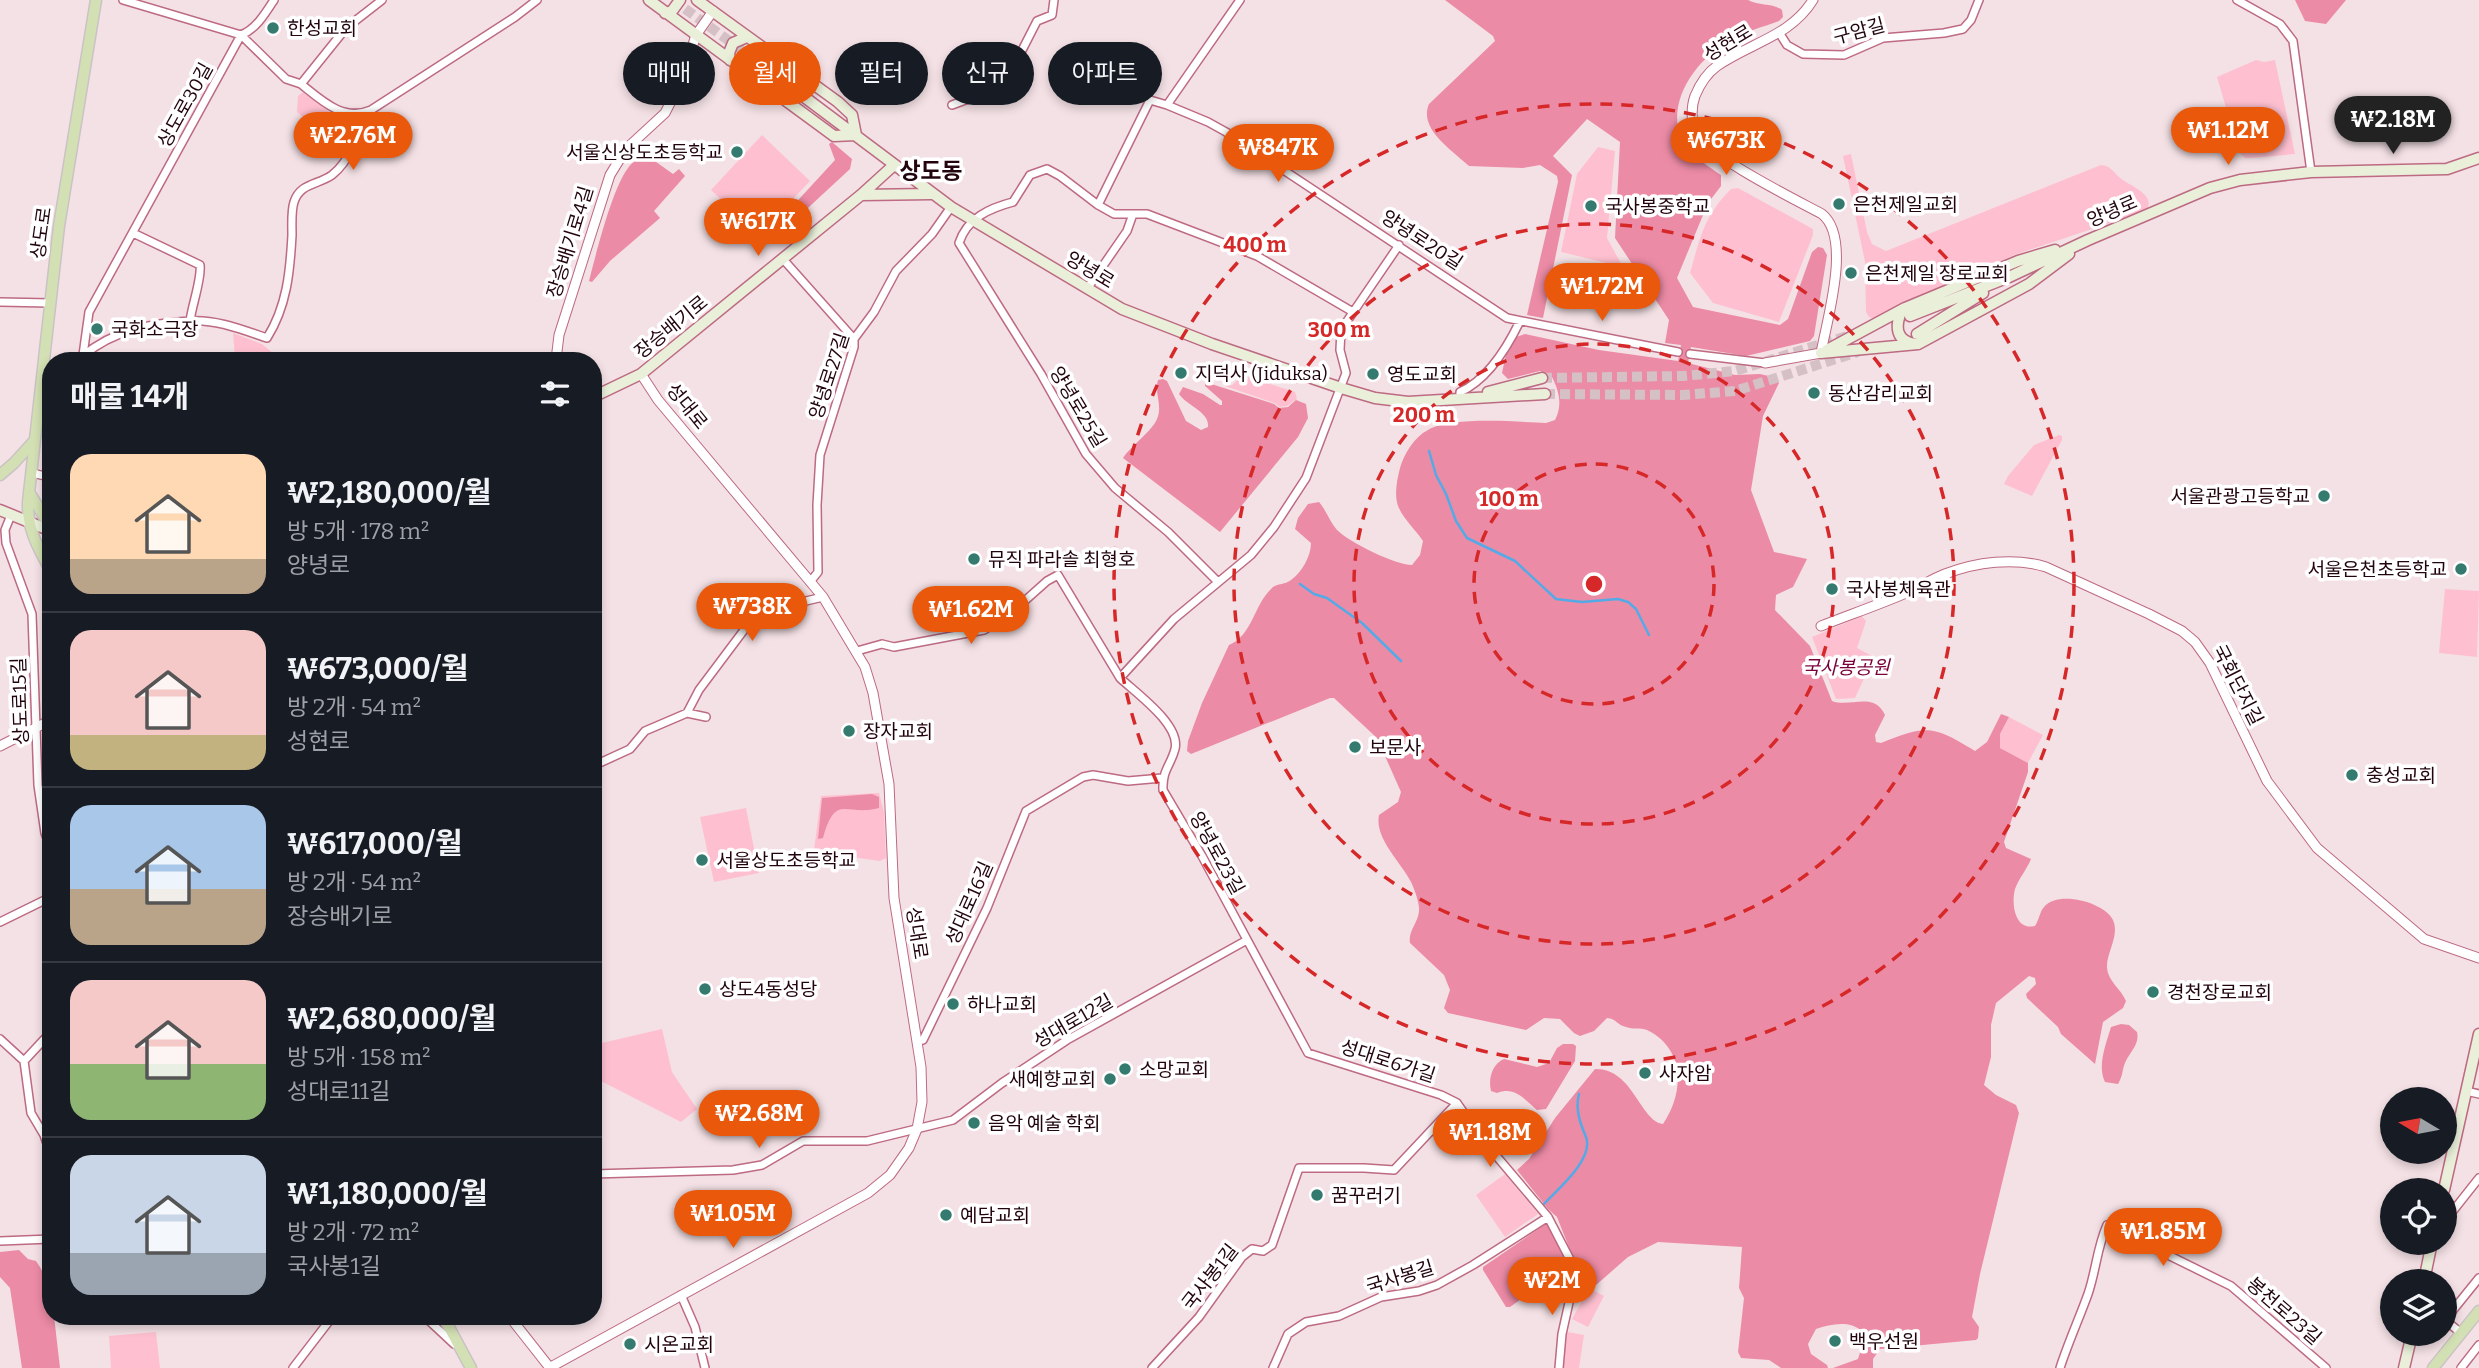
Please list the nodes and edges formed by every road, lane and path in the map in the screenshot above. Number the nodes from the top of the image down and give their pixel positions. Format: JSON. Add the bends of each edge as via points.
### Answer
{"nodes":[{"id":1,"x":96,"y":0,"type":"edge"},
{"id":2,"x":124,"y":0,"type":"edge"},
{"id":3,"x":274,"y":0,"type":"edge"},
{"id":4,"x":382,"y":0,"type":"edge"},
{"id":5,"x":537,"y":0,"type":"edge"},
{"id":6,"x":649,"y":0,"type":"edge"},
{"id":7,"x":680,"y":0,"type":"edge"},
{"id":8,"x":698,"y":0,"type":"edge"},
{"id":9,"x":1054,"y":0,"type":"edge"},
{"id":10,"x":1240,"y":0,"type":"edge"},
{"id":11,"x":1813,"y":0,"type":"edge"},
{"id":12,"x":1979,"y":0,"type":"edge"},
{"id":13,"x":2237,"y":0,"type":"edge"},
{"id":14,"x":713,"y":11,"type":"junction"},
{"id":15,"x":665,"y":12,"type":"junction"},
{"id":16,"x":1780,"y":34,"type":"junction"},
{"id":17,"x":696,"y":35,"type":"junction"},
{"id":18,"x":241,"y":36,"type":"junction"},
{"id":19,"x":747,"y":37,"type":"junction"},
{"id":20,"x":735,"y":42,"type":"edge"},
{"id":21,"x":1026,"y":42,"type":"edge"},
{"id":22,"x":729,"y":59,"type":"edge"},
{"id":23,"x":301,"y":84,"type":"junction"},
{"id":24,"x":792,"y":105,"type":"edge"},
{"id":25,"x":816,"y":105,"type":"edge"},
{"id":26,"x":1167,"y":105,"type":"junction"},
{"id":27,"x":363,"y":113,"type":"junction"},
{"id":28,"x":856,"y":135,"type":"junction"},
{"id":29,"x":2479,"y":158,"type":"edge"},
{"id":30,"x":894,"y":165,"type":"junction"},
{"id":31,"x":2311,"y":172,"type":"junction"},
{"id":32,"x":932,"y":194,"type":"junction"},
{"id":33,"x":860,"y":195,"type":"junction"},
{"id":34,"x":1098,"y":205,"type":"junction"},
{"id":35,"x":951,"y":207,"type":"junction"},
{"id":36,"x":1133,"y":214,"type":"junction"},
{"id":37,"x":974,"y":221,"type":"junction"},
{"id":38,"x":132,"y":233,"type":"junction"},
{"id":39,"x":2088,"y":240,"type":"junction"},
{"id":40,"x":1399,"y":245,"type":"junction"},
{"id":41,"x":782,"y":258,"type":"junction"},
{"id":42,"x":2010,"y":277,"type":"junction"},
{"id":43,"x":1087,"y":289,"type":"junction"},
{"id":44,"x":0,"y":302,"type":"edge"},
{"id":45,"x":50,"y":303,"type":"junction"},
{"id":46,"x":1353,"y":312,"type":"junction"},
{"id":47,"x":1905,"y":314,"type":"junction"},
{"id":48,"x":190,"y":321,"type":"junction"},
{"id":49,"x":1520,"y":321,"type":"junction"},
{"id":50,"x":854,"y":339,"type":"junction"},
{"id":51,"x":1917,"y":339,"type":"junction"},
{"id":52,"x":48,"y":352,"type":"edge"},
{"id":53,"x":84,"y":352,"type":"edge"},
{"id":54,"x":93,"y":352,"type":"edge"},
{"id":55,"x":557,"y":352,"type":"edge"},
{"id":56,"x":1678,"y":352,"type":"dead end"},
{"id":57,"x":1821,"y":353,"type":"junction"},
{"id":58,"x":1690,"y":354,"type":"dead end"},
{"id":59,"x":1765,"y":363,"type":"joint"},
{"id":60,"x":641,"y":374,"type":"junction"},
{"id":61,"x":1542,"y":378,"type":"tunnel mouth"},
{"id":62,"x":1341,"y":388,"type":"junction"},
{"id":63,"x":42,"y":393,"type":"edge"},
{"id":64,"x":602,"y":393,"type":"edge"},
{"id":65,"x":1545,"y":394,"type":"tunnel mouth"},
{"id":66,"x":1462,"y":397,"type":"junction"},
{"id":67,"x":34,"y":440,"type":"junction"},
{"id":68,"x":32,"y":473,"type":"junction"},
{"id":69,"x":0,"y":475,"type":"edge"},
{"id":70,"x":42,"y":475,"type":"edge"},
{"id":71,"x":29,"y":492,"type":"junction"},
{"id":72,"x":5,"y":512,"type":"edge"},
{"id":73,"x":42,"y":514,"type":"edge"},
{"id":74,"x":29,"y":522,"type":"junction"},
{"id":75,"x":42,"y":527,"type":"edge"},
{"id":76,"x":42,"y":555,"type":"edge"},
{"id":77,"x":810,"y":582,"type":"junction"},
{"id":78,"x":1218,"y":582,"type":"junction"},
{"id":79,"x":823,"y":597,"type":"junction"},
{"id":80,"x":1821,"y":626,"type":"dead end"},
{"id":81,"x":857,"y":651,"type":"junction"},
{"id":82,"x":1120,"y":678,"type":"junction"},
{"id":83,"x":687,"y":713,"type":"junction"},
{"id":84,"x":706,"y":717,"type":"dead end"},
{"id":85,"x":42,"y":724,"type":"edge"},
{"id":86,"x":37,"y":726,"type":"junction"},
{"id":87,"x":0,"y":746,"type":"edge"},
{"id":88,"x":602,"y":762,"type":"edge"},
{"id":89,"x":1162,"y":778,"type":"junction"},
{"id":90,"x":42,"y":812,"type":"edge"},
{"id":91,"x":42,"y":901,"type":"edge"},
{"id":92,"x":0,"y":922,"type":"edge"},
{"id":93,"x":1247,"y":940,"type":"junction"},
{"id":94,"x":2479,"y":957,"type":"edge"},
{"id":95,"x":2479,"y":1034,"type":"edge"},
{"id":96,"x":0,"y":1040,"type":"edge"},
{"id":97,"x":917,"y":1041,"type":"junction"},
{"id":98,"x":42,"y":1042,"type":"edge"},
{"id":99,"x":1307,"y":1053,"type":"joint"},
{"id":100,"x":24,"y":1061,"type":"junction"},
{"id":101,"x":2466,"y":1091,"type":"junction"},
{"id":102,"x":2479,"y":1094,"type":"edge"},
{"id":103,"x":1457,"y":1103,"type":"junction"},
{"id":104,"x":917,"y":1129,"type":"junction"},
{"id":105,"x":42,"y":1132,"type":"edge"},
{"id":106,"x":602,"y":1174,"type":"edge"},
{"id":107,"x":2447,"y":1178,"type":"edge"},
{"id":108,"x":2479,"y":1178,"type":"edge"},
{"id":109,"x":2457,"y":1206,"type":"edge"},
{"id":110,"x":1548,"y":1217,"type":"junction"},
{"id":111,"x":42,"y":1239,"type":"edge"},
{"id":112,"x":0,"y":1241,"type":"edge"},
{"id":113,"x":2479,"y":1278,"type":"edge"},
{"id":114,"x":681,"y":1296,"type":"junction"},
{"id":115,"x":2457,"y":1305,"type":"edge"},
{"id":116,"x":2479,"y":1311,"type":"edge"},
{"id":117,"x":326,"y":1325,"type":"edge"},
{"id":118,"x":434,"y":1325,"type":"edge"},
{"id":119,"x":448,"y":1325,"type":"edge"},
{"id":120,"x":516,"y":1325,"type":"edge"},
{"id":121,"x":2457,"y":1330,"type":"edge"},
{"id":122,"x":2461,"y":1333,"type":"junction"},
{"id":123,"x":2479,"y":1345,"type":"edge"},
{"id":124,"x":2409,"y":1346,"type":"edge"},
{"id":125,"x":462,"y":1350,"type":"junction"},
{"id":126,"x":293,"y":1368,"type":"edge"},
{"id":127,"x":471,"y":1368,"type":"edge"},
{"id":128,"x":550,"y":1368,"type":"edge"},
{"id":129,"x":705,"y":1368,"type":"edge"},
{"id":130,"x":1152,"y":1368,"type":"edge"},
{"id":131,"x":1273,"y":1368,"type":"edge"},
{"id":132,"x":1559,"y":1368,"type":"edge"},
{"id":133,"x":2060,"y":1368,"type":"edge"},
{"id":134,"x":2326,"y":1368,"type":"edge"},
{"id":135,"x":2404,"y":1368,"type":"edge"},
{"id":136,"x":2433,"y":1368,"type":"edge"},
{"id":137,"x":2461,"y":1368,"type":"edge"}],
"edges":[{"from":1,"to":45,"type":"main road","name":"상도로"},
{"from":2,"to":18,"type":"street"},
{"from":3,"to":18,"type":"street","name":"상도로30길","via":[[260,21]]},
{"from":4,"to":23,"type":"street","via":[[346,28]]},
{"from":5,"to":27,"type":"street"},
{"from":6,"to":15,"type":"main road"},
{"from":7,"to":15,"type":"main road"},
{"from":8,"to":14,"type":"main road"},
{"from":9,"to":21,"type":"street","via":[[1052,15],[1037,21]]},
{"from":10,"to":26,"type":"street"},
{"from":11,"to":16,"type":"street","name":"성현로","via":[[1801,18]]},
{"from":12,"to":16,"type":"street","name":"구암길","via":[[1963,29],[1883,38],[1844,55],[1802,54]]},
{"from":13,"to":31,"type":"street","via":[[2280,24],[2293,41]]},
{"from":14,"to":17,"type":"street","name":"장승배기로4길"},
{"from":14,"to":19,"type":"main road"},
{"from":15,"to":17,"type":"main road"},
{"from":16,"to":57,"type":"street","name":"성현로","via":[[1716,67],[1703,80],[1692,116],[1696,133],[1713,152],[1822,214],[1831,224],[1837,263]]},
{"from":17,"to":22,"type":"main road"},
{"from":17,"to":55,"type":"street","name":"장승배기로4길","via":[[682,80],[665,113],[626,149],[610,175]]},
{"from":18,"to":23,"type":"street","via":[[286,79]]},
{"from":18,"to":38,"type":"street","name":"상도로30길"},
{"from":19,"to":20,"type":"main road"},
{"from":19,"to":28,"type":"main road","via":[[838,102],[852,115]]},
{"from":23,"to":27,"type":"street","via":[[328,106],[349,114]]},
{"from":24,"to":28,"type":"main road","via":[[834,136]]},
{"from":25,"to":28,"type":"main road","name":"양녕로"},
{"from":26,"to":34,"type":"street","via":[[1150,100]]},
{"from":26,"to":40,"type":"street","name":"양녕로20길","via":[[1226,132]]},
{"from":27,"to":48,"type":"street","via":[[348,154],[332,175],[303,187],[294,202],[290,279],[278,322],[267,338],[235,327]]},
{"from":28,"to":30,"type":"main road","name":"양녕로"},
{"from":29,"to":31,"type":"main road","name":"양녕로","via":[[2447,169]]},
{"from":30,"to":32,"type":"main road","name":"양녕로"},
{"from":30,"to":33,"type":"main road","name":"장승배기로"},
{"from":31,"to":39,"type":"main road","name":"양녕로","via":[[2210,188]]},
{"from":32,"to":33,"type":"main road"},
{"from":32,"to":35,"type":"main road","name":"양녕로"},
{"from":33,"to":41,"type":"main road","name":"장승배기로"},
{"from":34,"to":36,"type":"street","via":[[1114,214]]},
{"from":34,"to":37,"type":"street","via":[[1047,169],[1030,175],[1013,202],[990,208]]},
{"from":35,"to":37,"type":"main road","name":"양녕로"},
{"from":35,"to":50,"type":"street","name":"양녕로27길","via":[[895,271]]},
{"from":36,"to":43,"type":"street","via":[[1128,231]]},
{"from":36,"to":46,"type":"street","via":[[1147,214],[1257,256]]},
{"from":37,"to":43,"type":"main road","name":"양녕로"},
{"from":37,"to":78,"type":"street","name":"양녕로25길","via":[[959,243],[1086,454],[1115,488]]},
{"from":38,"to":48,"type":"street","via":[[200,265]]},
{"from":38,"to":53,"type":"street","name":"상도로30길","via":[[89,312]]},
{"from":39,"to":42,"type":"main road","name":"양녕로"},
{"from":39,"to":47,"type":"main road","via":[[2018,261]]},
{"from":39,"to":51,"type":"main road","via":[[2029,284]]},
{"from":40,"to":46,"type":"street"},
{"from":40,"to":49,"type":"street","name":"양녕로20길","via":[[1507,318]]},
{"from":41,"to":50,"type":"street"},
{"from":41,"to":60,"type":"main road","name":"장승배기로"},
{"from":42,"to":47,"type":"main road","name":"양녕로"},
{"from":42,"to":51,"type":"main road","name":"양녕로"},
{"from":43,"to":62,"type":"main road","name":"양녕로","via":[[1168,328]]},
{"from":44,"to":45,"type":"street"},
{"from":45,"to":52,"type":"main road","name":"상도로"},
{"from":46,"to":62,"type":"street","via":[[1341,330],[1346,373]]},
{"from":47,"to":51,"type":"main road","via":[[1896,325],[1899,335],[1909,344]]},
{"from":47,"to":57,"type":"main road"},
{"from":48,"to":54,"type":"street","via":[[137,327]]},
{"from":49,"to":56,"type":"street","name":"양녕로20길"},
{"from":49,"to":66,"type":"street","via":[[1478,382]]},
{"from":50,"to":77,"type":"street","name":"양녕로27길","via":[[820,456],[818,572]]},
{"from":51,"to":57,"type":"main road"},
{"from":57,"to":59,"type":"street"},
{"from":58,"to":59,"type":"street"},
{"from":60,"to":64,"type":"main road","name":"장승배기로"},
{"from":60,"to":77,"type":"street","name":"성대로"},
{"from":61,"to":66,"type":"main road","name":"양녕로"},
{"from":62,"to":66,"type":"main road","name":"양녕로","via":[[1402,401]]},
{"from":62,"to":78,"type":"street","via":[[1300,488],[1251,555]]},
{"from":63,"to":67,"type":"main road","name":"상도로"},
{"from":65,"to":66,"type":"main road","name":"양녕로"},
{"from":67,"to":68,"type":"main road","name":"상도로"},
{"from":67,"to":69,"type":"main road"},
{"from":68,"to":70,"type":"street"},
{"from":68,"to":71,"type":"main road","name":"상도로"},
{"from":71,"to":73,"type":"main road"},
{"from":71,"to":74,"type":"main road","name":"상도로"},
{"from":72,"to":74,"type":"main road"},
{"from":72,"to":86,"type":"street","name":"상도로15길","via":[[6,543],[32,614]]},
{"from":74,"to":75,"type":"main road"},
{"from":74,"to":76,"type":"main road","name":"상도로"},
{"from":77,"to":79,"type":"street","name":"성대로"},
{"from":78,"to":82,"type":"street","via":[[1174,619]]},
{"from":79,"to":81,"type":"street","name":"성대로"},
{"from":79,"to":83,"type":"street","via":[[760,600]]},
{"from":80,"to":94,"type":"street","name":"국회단지길","via":[[1947,573],[1990,562],[2034,563],[2149,614],[2182,631],[2204,653],[2267,781],[2318,848],[2424,939]]},
{"from":81,"to":82,"type":"street","via":[[984,629],[1058,575]]},
{"from":81,"to":97,"type":"street","name":"성대로","via":[[873,693],[889,784],[894,898]]},
{"from":82,"to":89,"type":"street","via":[[1172,727],[1175,750]]},
{"from":83,"to":84,"type":"street"},
{"from":83,"to":88,"type":"street","via":[[645,732],[630,748]]},
{"from":85,"to":86,"type":"street"},
{"from":86,"to":87,"type":"street"},
{"from":86,"to":90,"type":"street","name":"상도로15길"},
{"from":89,"to":93,"type":"street","name":"양녕로23길","via":[[1163,790]]},
{"from":89,"to":97,"type":"street","name":"성대로16길","via":[[1083,777],[1026,811],[987,908],[923,1040]]},
{"from":91,"to":92,"type":"street"},
{"from":93,"to":99,"type":"street","name":"양녕로23길"},
{"from":93,"to":104,"type":"street","name":"성대로12길","via":[[1067,1041],[954,1120]]},
{"from":95,"to":101,"type":"main road"},
{"from":96,"to":100,"type":"street"},
{"from":97,"to":104,"type":"street","name":"성대로","via":[[922,1102]]},
{"from":98,"to":100,"type":"street"},
{"from":99,"to":103,"type":"street","name":"성대로6가길"},
{"from":100,"to":105,"type":"street","via":[[31,1114]]},
{"from":101,"to":102,"type":"street"},
{"from":101,"to":107,"type":"main road"},
{"from":103,"to":110,"type":"street"},
{"from":103,"to":130,"type":"street","name":"국사봉1길","via":[[1394,1170],[1299,1168],[1272,1245],[1263,1251],[1252,1249],[1242,1257],[1199,1317]]},
{"from":104,"to":106,"type":"street","name":"성대로12길","via":[[867,1141],[803,1141],[762,1165],[733,1170]]},
{"from":104,"to":114,"type":"street","name":"성대로","via":[[890,1175],[868,1193]]},
{"from":108,"to":109,"type":"street"},
{"from":110,"to":131,"type":"street","name":"국사봉길","via":[[1437,1285],[1381,1297],[1339,1316],[1306,1322],[1289,1334]]},
{"from":110,"to":132,"type":"street","via":[[1576,1271]]},
{"from":111,"to":112,"type":"street"},
{"from":113,"to":115,"type":"street"},
{"from":114,"to":128,"type":"street","name":"성대로"},
{"from":114,"to":129,"type":"street"},
{"from":116,"to":122,"type":"main road"},
{"from":117,"to":126,"type":"street"},
{"from":118,"to":125,"type":"street"},
{"from":119,"to":125,"type":"main road"},
{"from":120,"to":128,"type":"street"},
{"from":121,"to":122,"type":"street"},
{"from":122,"to":136,"type":"main road"},
{"from":123,"to":137,"type":"street"},
{"from":124,"to":135,"type":"main road"},
{"from":125,"to":127,"type":"main road"},
{"from":133,"to":134,"type":"street","name":"봉천로23길","via":[[2107,1225],[2231,1286]]}]}
